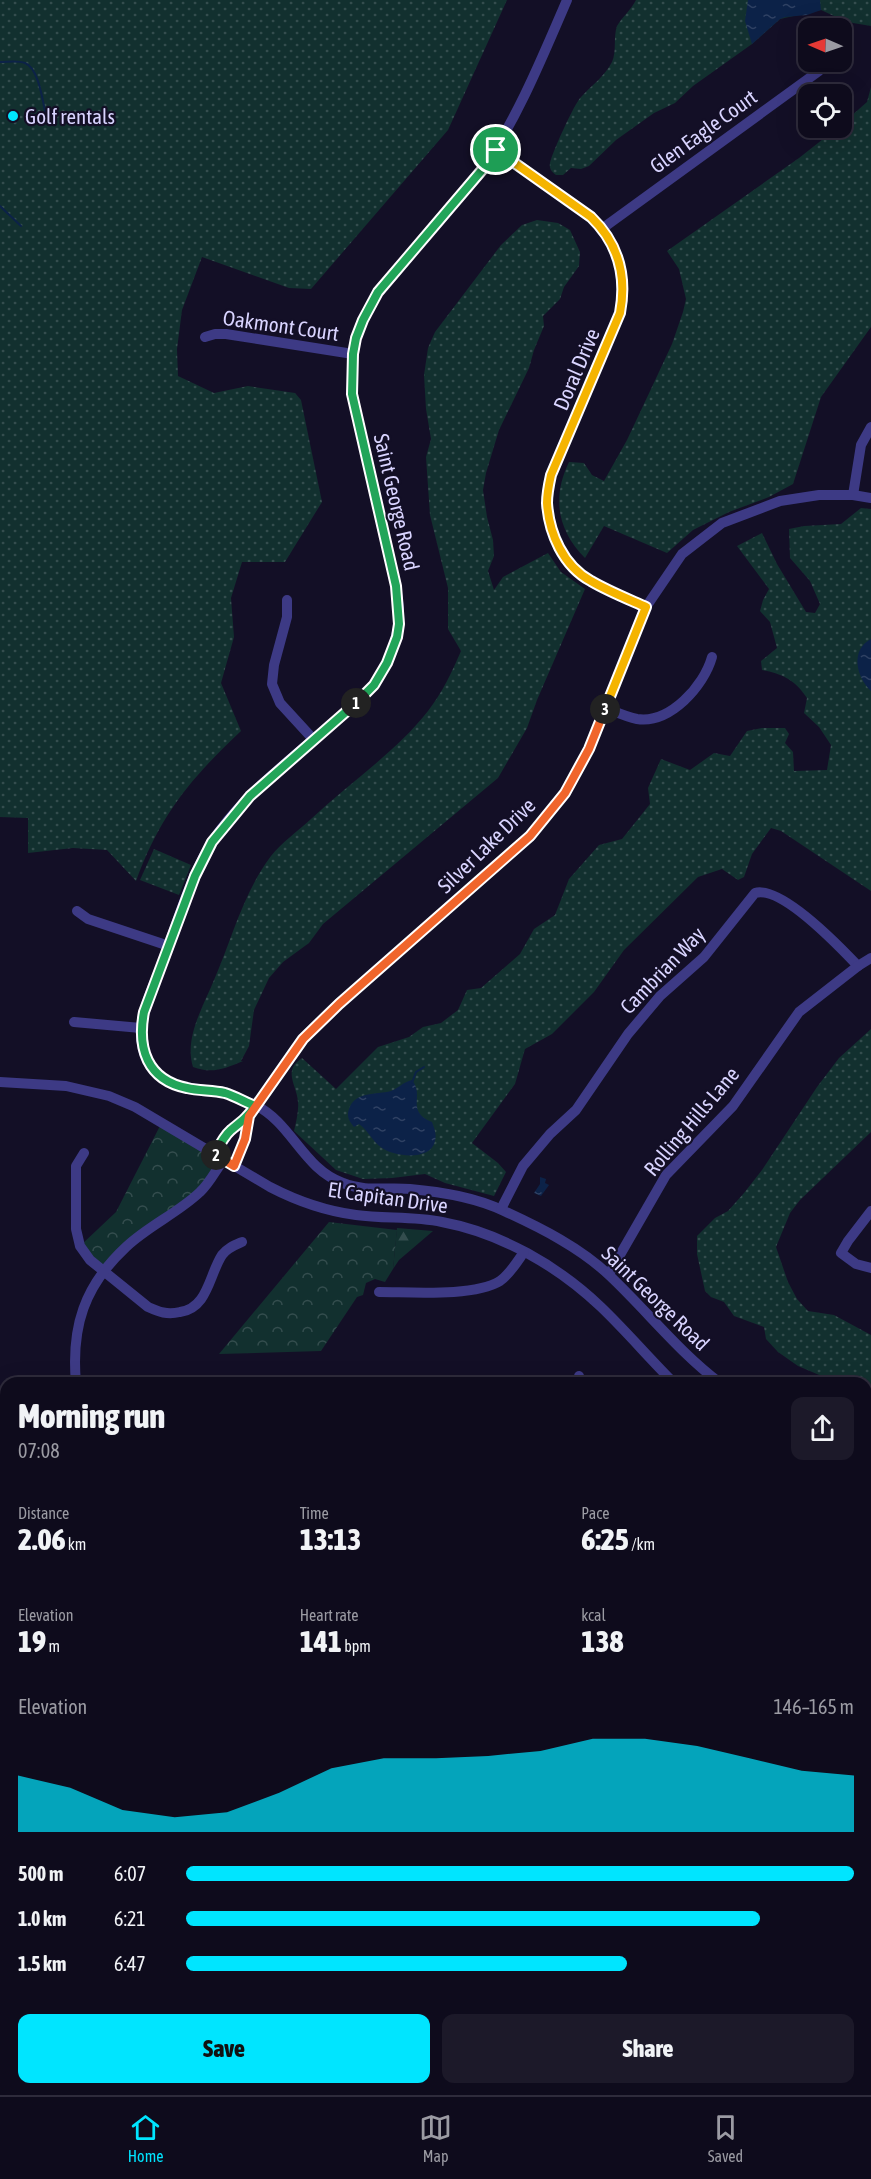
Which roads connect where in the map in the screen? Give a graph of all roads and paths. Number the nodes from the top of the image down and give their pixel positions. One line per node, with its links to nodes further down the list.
1 (567, 0): 3 (street, Saint George Road)
2 (818, 72): 4 (street, Glen Eagle Court)
3 (496, 150): 4 (street, Doral Drive); 6 (street, Saint George Road)
4 (603, 228): 11 (street, Doral Drive)
5 (205, 337): 6 (street, Oakmont Court)
6 (353, 354): 14 (street, Saint George Road)
7 (871, 427): 8 (street)
8 (853, 495): 9 (street, Silver Lake Drive); 11 (street, Silver Lake Drive)
9 (871, 498)
10 (287, 600): 14 (street)
11 (646, 607): 13 (street, Silver Lake Drive)
12 (712, 657): 13 (street)
13 (606, 708): 22 (street, Silver Lake Drive)
14 (313, 740): 16 (street, Saint George Road)
15 (77, 911): 16 (street)
16 (169, 945): 20 (street, Saint George Road)
17 (871, 958): 18 (street, Rolling Hills Lane)
18 (858, 966): 27 (street, Cambrian Way); 33 (street, Rolling Hills Lane)
19 (74, 1022): 20 (street)
20 (141, 1028): 22 (street, Saint George Road)
21 (0, 1082): 25 (street, El Capitan Drive)
22 (255, 1106): 23 (street, Silver Lake Drive); 27 (street, Saint George Road)
23 (249, 1116): 25 (street); 26 (street)
24 (84, 1153): 32 (street)
25 (219, 1156): 26 (street, El Capitan Drive); 32 (street)
26 (234, 1166): 30 (street, El Capitan Drive)
27 (501, 1209): 33 (street, Saint George Road)
28 (871, 1211): 31 (street)
29 (242, 1242): 32 (street)
30 (524, 1252): 34 (street); 35 (street, El Capitan Drive)
31 (871, 1269)
32 (104, 1271): 36 (street)
33 (609, 1274): 39 (street, Saint George Road)
34 (379, 1292)
35 (664, 1373): 37 (street); 38 (street, El Capitan Drive)
36 (75, 1377)
37 (661, 1377)
38 (668, 1377)
39 (712, 1377)

